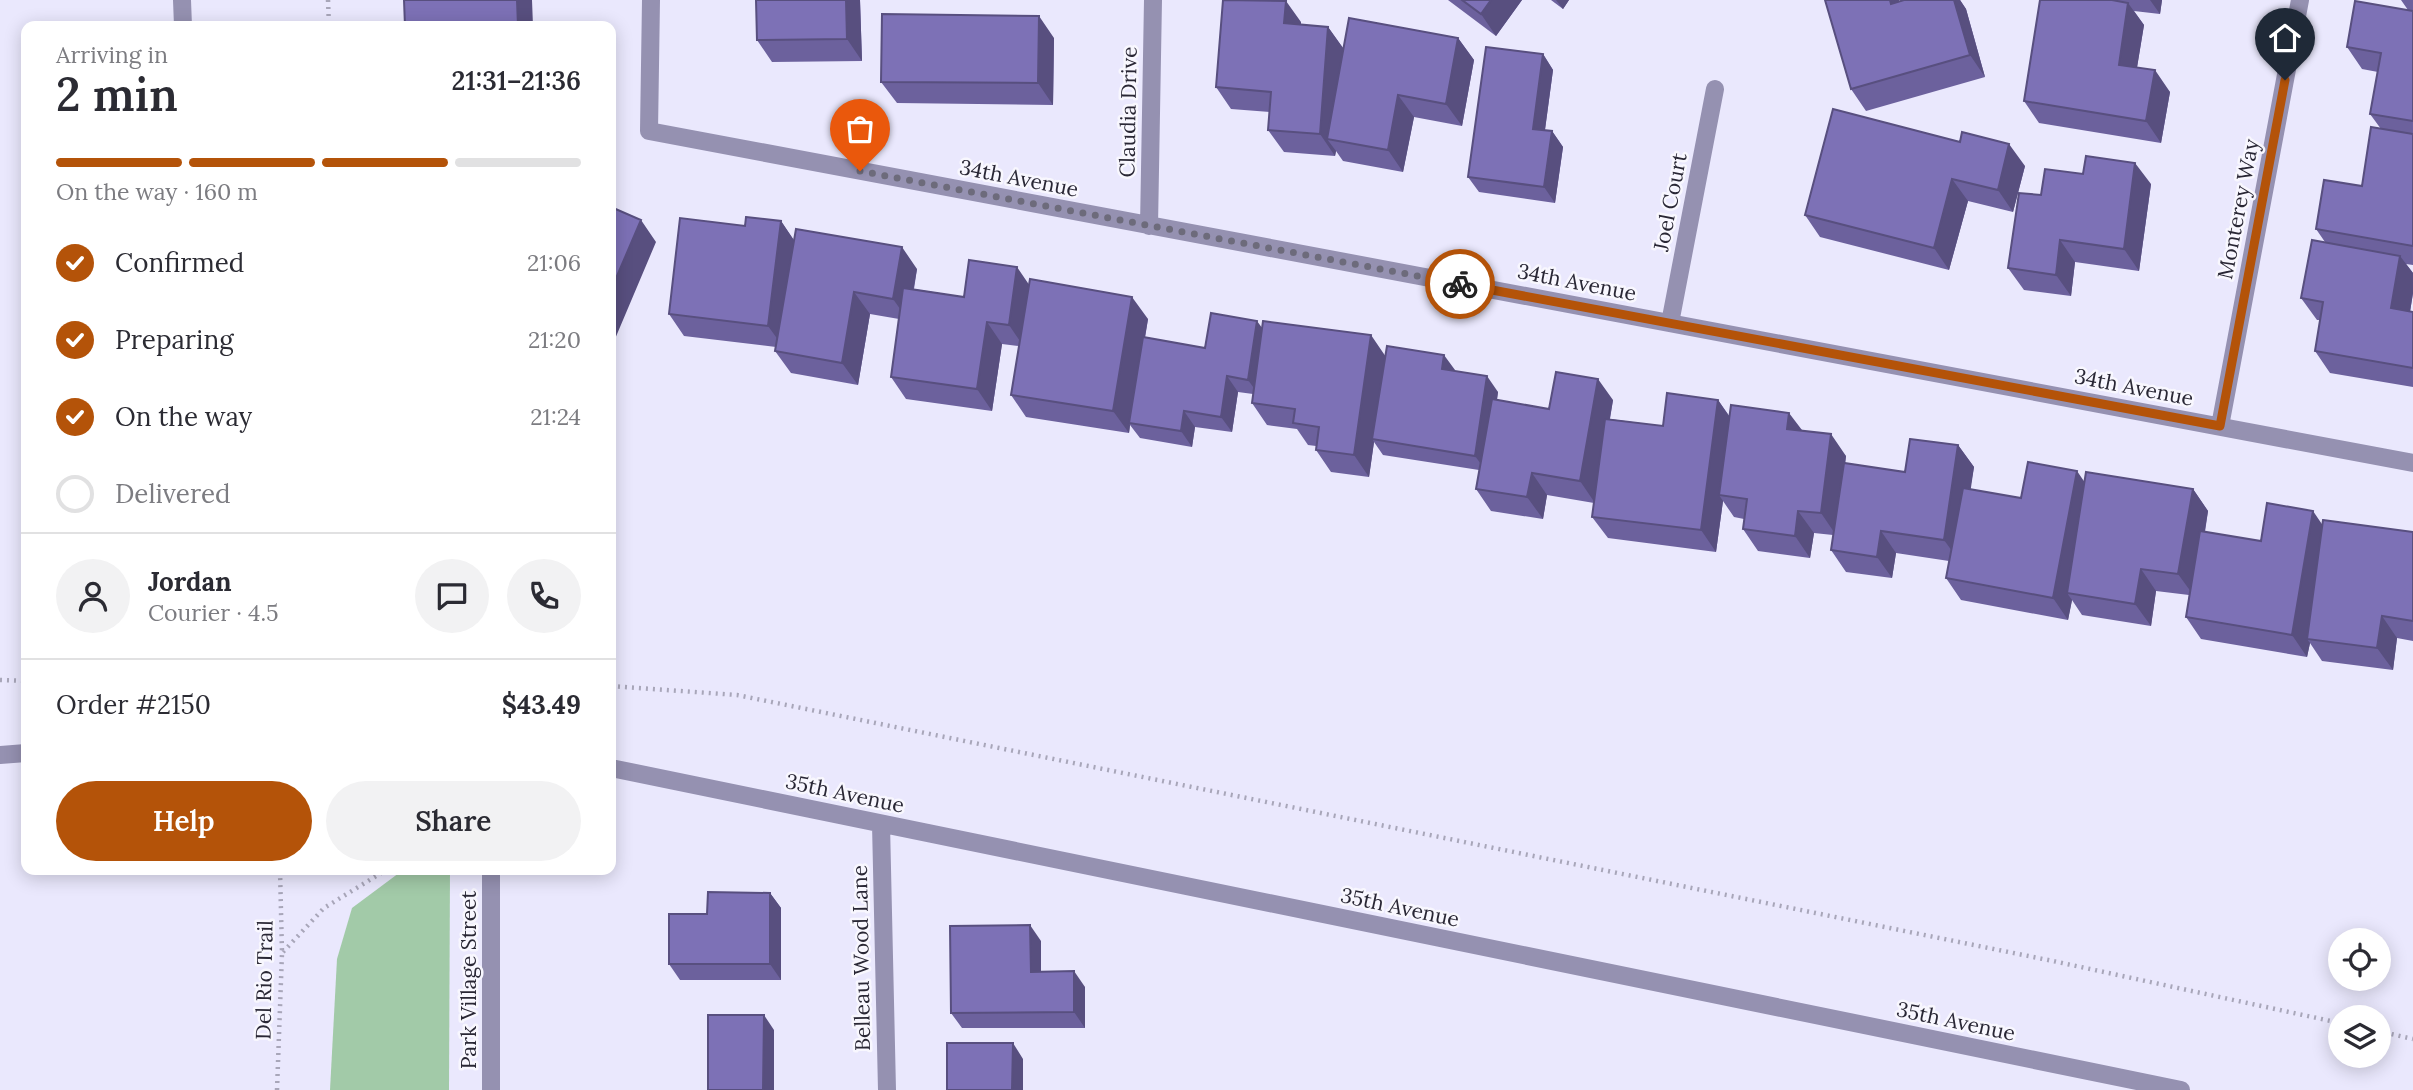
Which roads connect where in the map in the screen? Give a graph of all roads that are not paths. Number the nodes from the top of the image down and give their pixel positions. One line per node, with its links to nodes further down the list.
1 (182, 0): 5 (street)
2 (651, 0): 7 (street, 34th Avenue)
3 (1153, 0): 7 (street, Claudia Drive)
4 (2300, 0): 9 (street, Monterey Way)
5 (183, 21)
6 (1715, 89): 8 (street, Joel Court)
7 (1149, 226): 8 (street, 34th Avenue)
8 (1671, 323): 9 (street, 34th Avenue)
9 (2220, 426): 10 (street, 34th Avenue)
10 (2413, 463)
11 (21, 753): 12 (street)
12 (0, 755)
13 (616, 769): 14 (street, 35th Avenue)
14 (881, 824): 17 (street, Belleau Wood Lane); 18 (street, 35th Avenue)
15 (491, 875): 16 (street, Park Village Street)
16 (491, 1090)
17 (887, 1090)
18 (2181, 1090)

